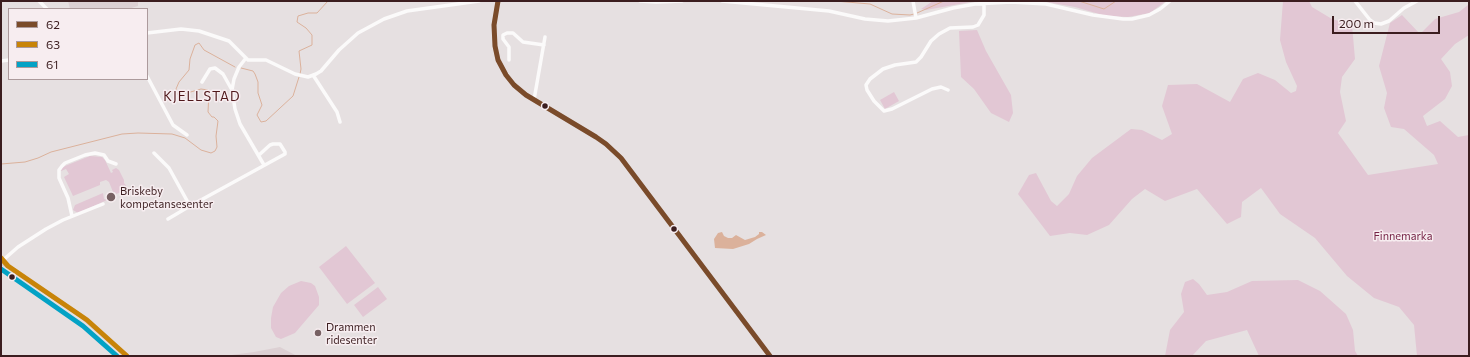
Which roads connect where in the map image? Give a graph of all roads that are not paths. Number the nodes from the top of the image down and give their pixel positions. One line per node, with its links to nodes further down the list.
1 (479, 1): 17 (street)
2 (498, 1): 22 (main road)
3 (640, 1): 4 (street)
4 (682, 1)
5 (722, 1): 11 (street)
6 (913, 1): 11 (street)
7 (1170, 1): 10 (street)
8 (1355, 1): 9 (street)
9 (1417, 1)
10 (984, 3): 11 (street); 21 (street)
11 (916, 15)
12 (148, 33): 15 (street)
13 (545, 38): 14 (street)
14 (544, 46): 16 (street); 22 (street)
15 (246, 58): 17 (street); 20 (street)
16 (509, 60)
17 (313, 75): 23 (street)
18 (148, 78): 24 (street)
19 (202, 82): 20 (street)
20 (232, 90): 26 (street)
21 (948, 90)
22 (534, 100): 35 (main road)
23 (340, 122)
24 (188, 134)
25 (154, 153): 30 (street)
26 (259, 154): 28 (street); 28 (street)
27 (116, 164): 31 (street)
28 (264, 165): 30 (street)
29 (103, 204): 31 (street)
30 (190, 206): 32 (street)
31 (72, 216): 33 (street)
32 (168, 219)
33 (2, 261): 34 (main road)
34 (127, 356)
35 (770, 356)

